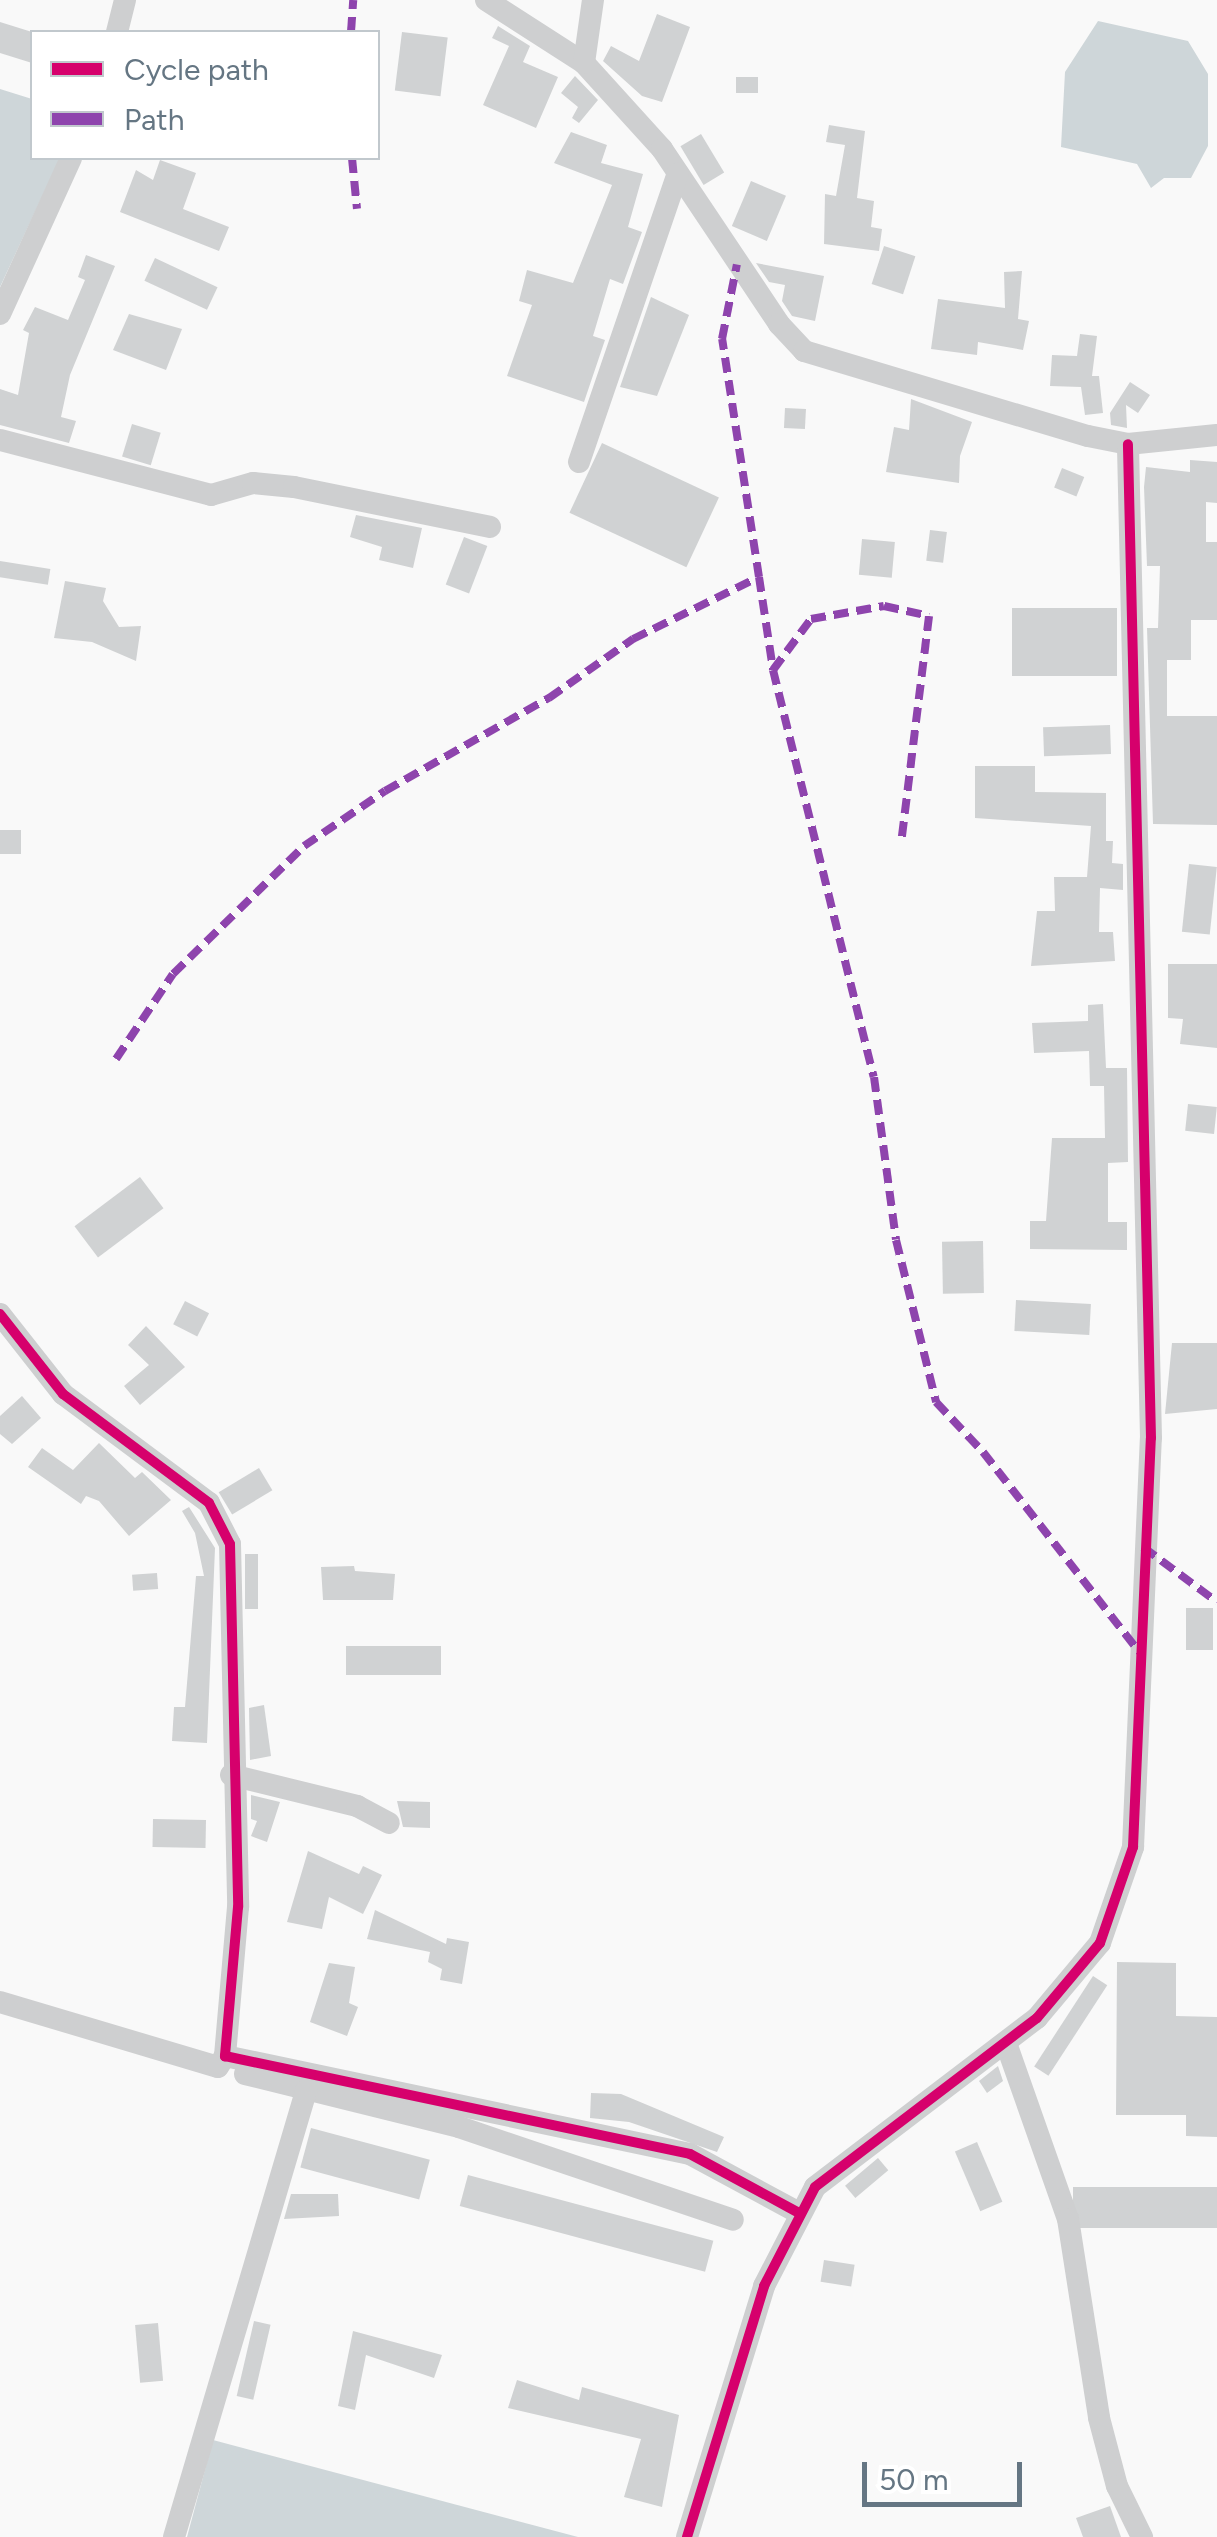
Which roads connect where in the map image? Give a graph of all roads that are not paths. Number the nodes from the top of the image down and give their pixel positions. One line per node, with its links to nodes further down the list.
1 (125, 0): 4 (street)
2 (486, 0): 5 (street)
3 (593, 0): 5 (street)
4 (118, 30)
5 (584, 63): 7 (street)
6 (70, 160): 8 (street)
7 (678, 173): 11 (street); 12 (street)
8 (0, 314)
9 (1217, 435): 11 (street)
10 (0, 440): 13 (street)
11 (1128, 444): 18 (street)
12 (578, 462)
13 (490, 526)
14 (0, 1314): 15 (street)
15 (232, 1775): 16 (street); 19 (street)
16 (390, 1823)
17 (0, 2002): 19 (street)
18 (1007, 2046): 21 (street); 25 (street)
19 (221, 2061): 20 (street); 21 (street)
20 (307, 2089): 22 (street); 23 (street)
21 (798, 2213): 24 (street)
22 (733, 2220)
23 (174, 2537)
24 (687, 2537)
25 (1142, 2537)

